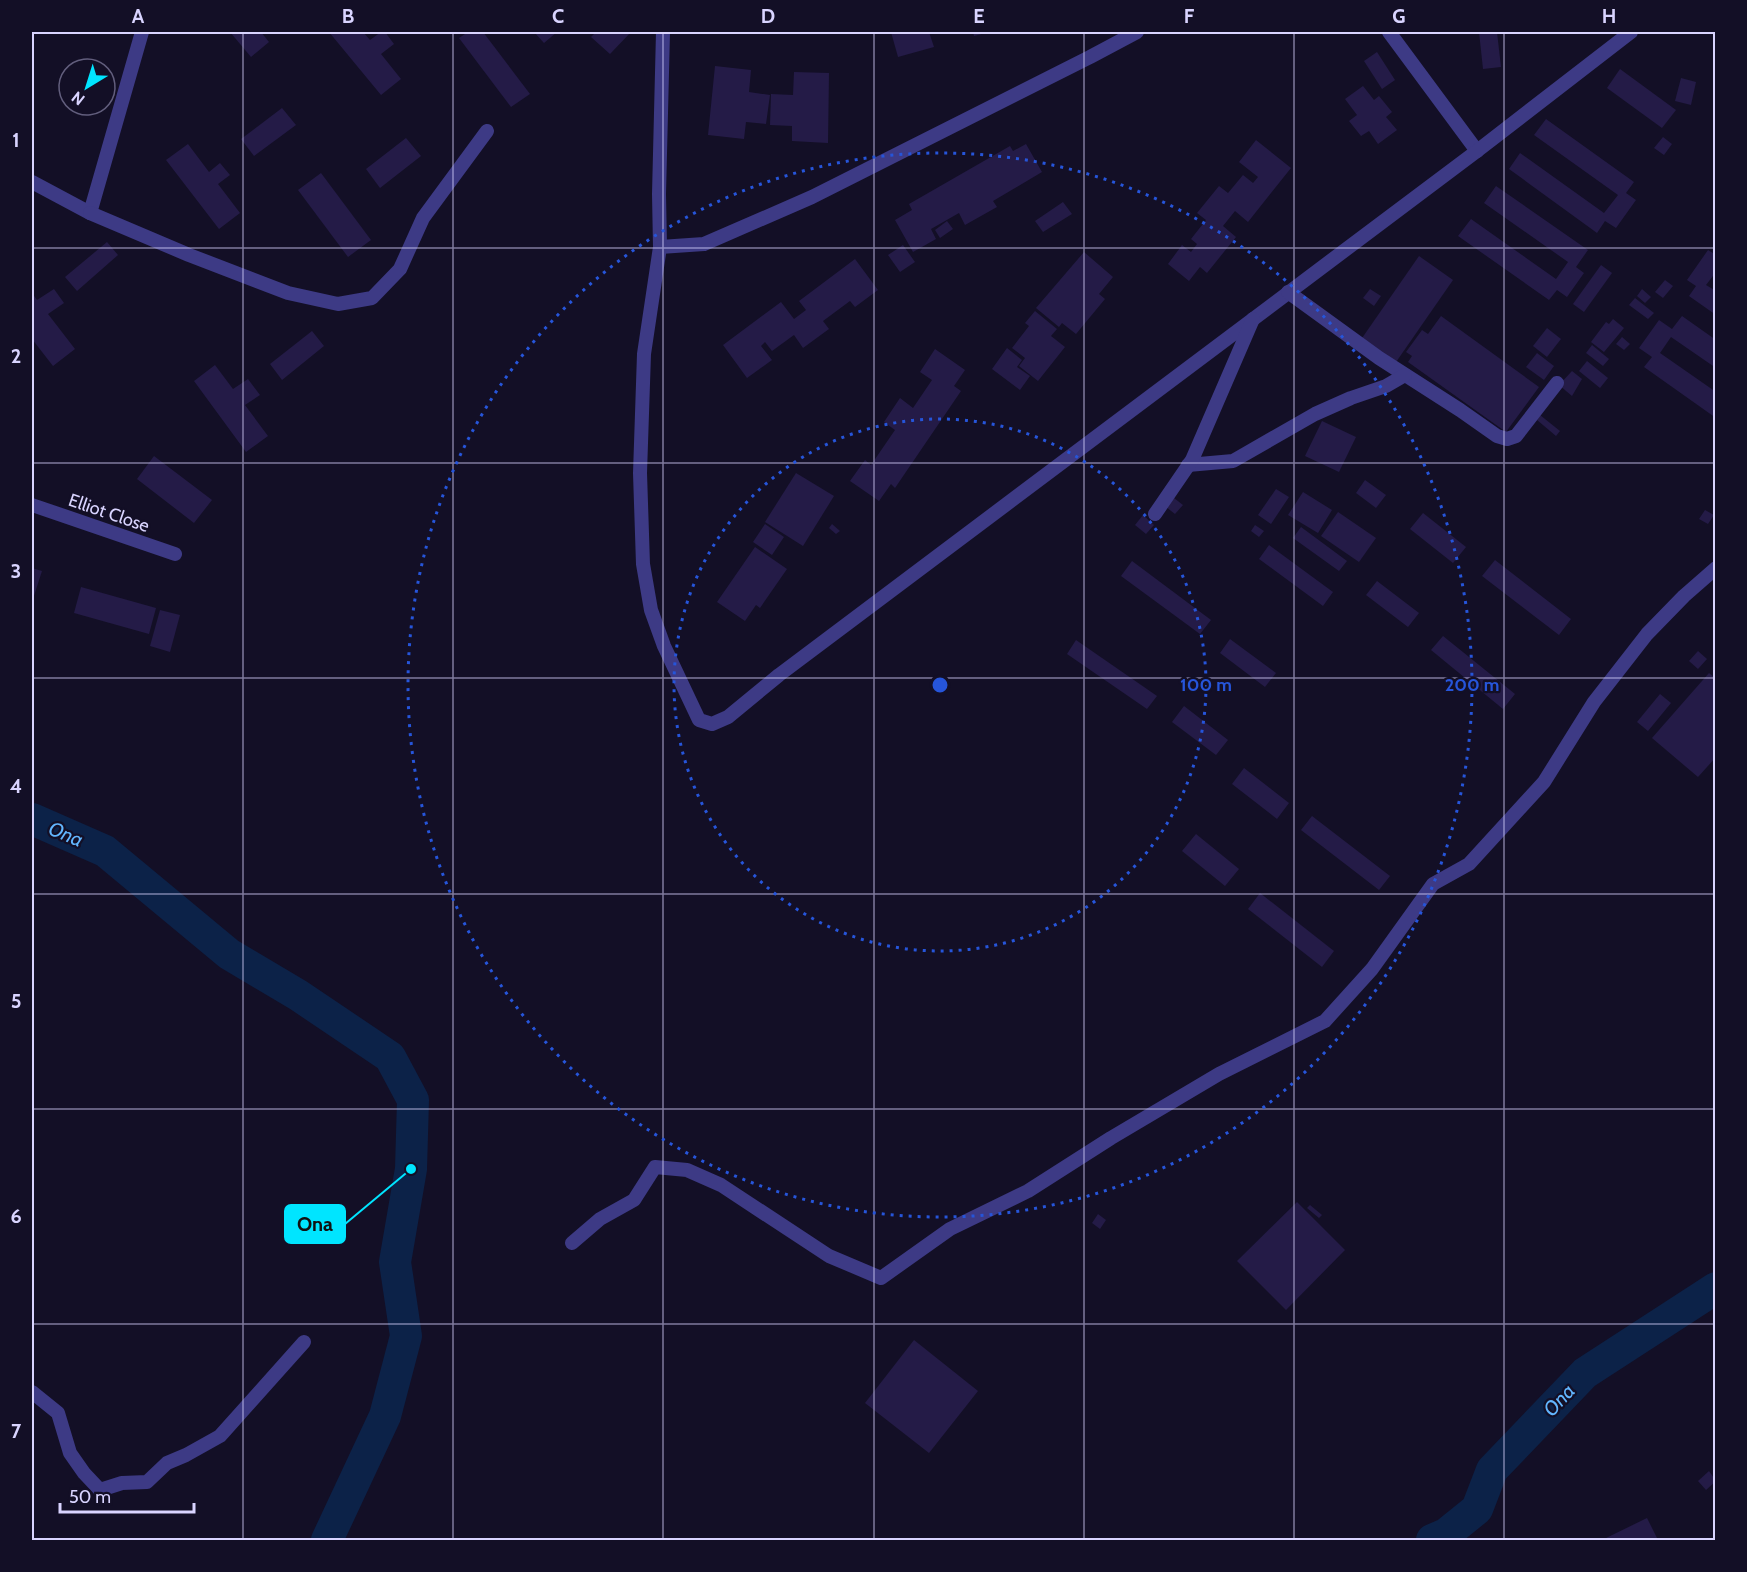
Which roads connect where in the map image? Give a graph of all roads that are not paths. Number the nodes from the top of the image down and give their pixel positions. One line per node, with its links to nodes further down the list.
1 (142, 32): 9 (street)
2 (663, 32): 10 (street)
3 (1137, 32): 10 (street)
4 (1389, 32): 7 (street)
5 (1630, 32): 7 (street)
6 (487, 132): 9 (street)
7 (1477, 150): 11 (street)
8 (32, 182): 9 (street)
9 (90, 213)
10 (660, 247): 12 (street)
11 (1288, 292): 12 (street); 13 (street)
12 (1254, 317): 15 (street)
13 (1406, 375): 14 (street); 15 (street)
14 (1557, 383)
15 (1188, 465): 17 (street)
16 (32, 505): 18 (street, Elliot Close)
17 (1155, 514)
18 (175, 554)
19 (1716, 568): 20 (street)
20 (572, 1243)
21 (304, 1342): 22 (street)
22 (32, 1392)

